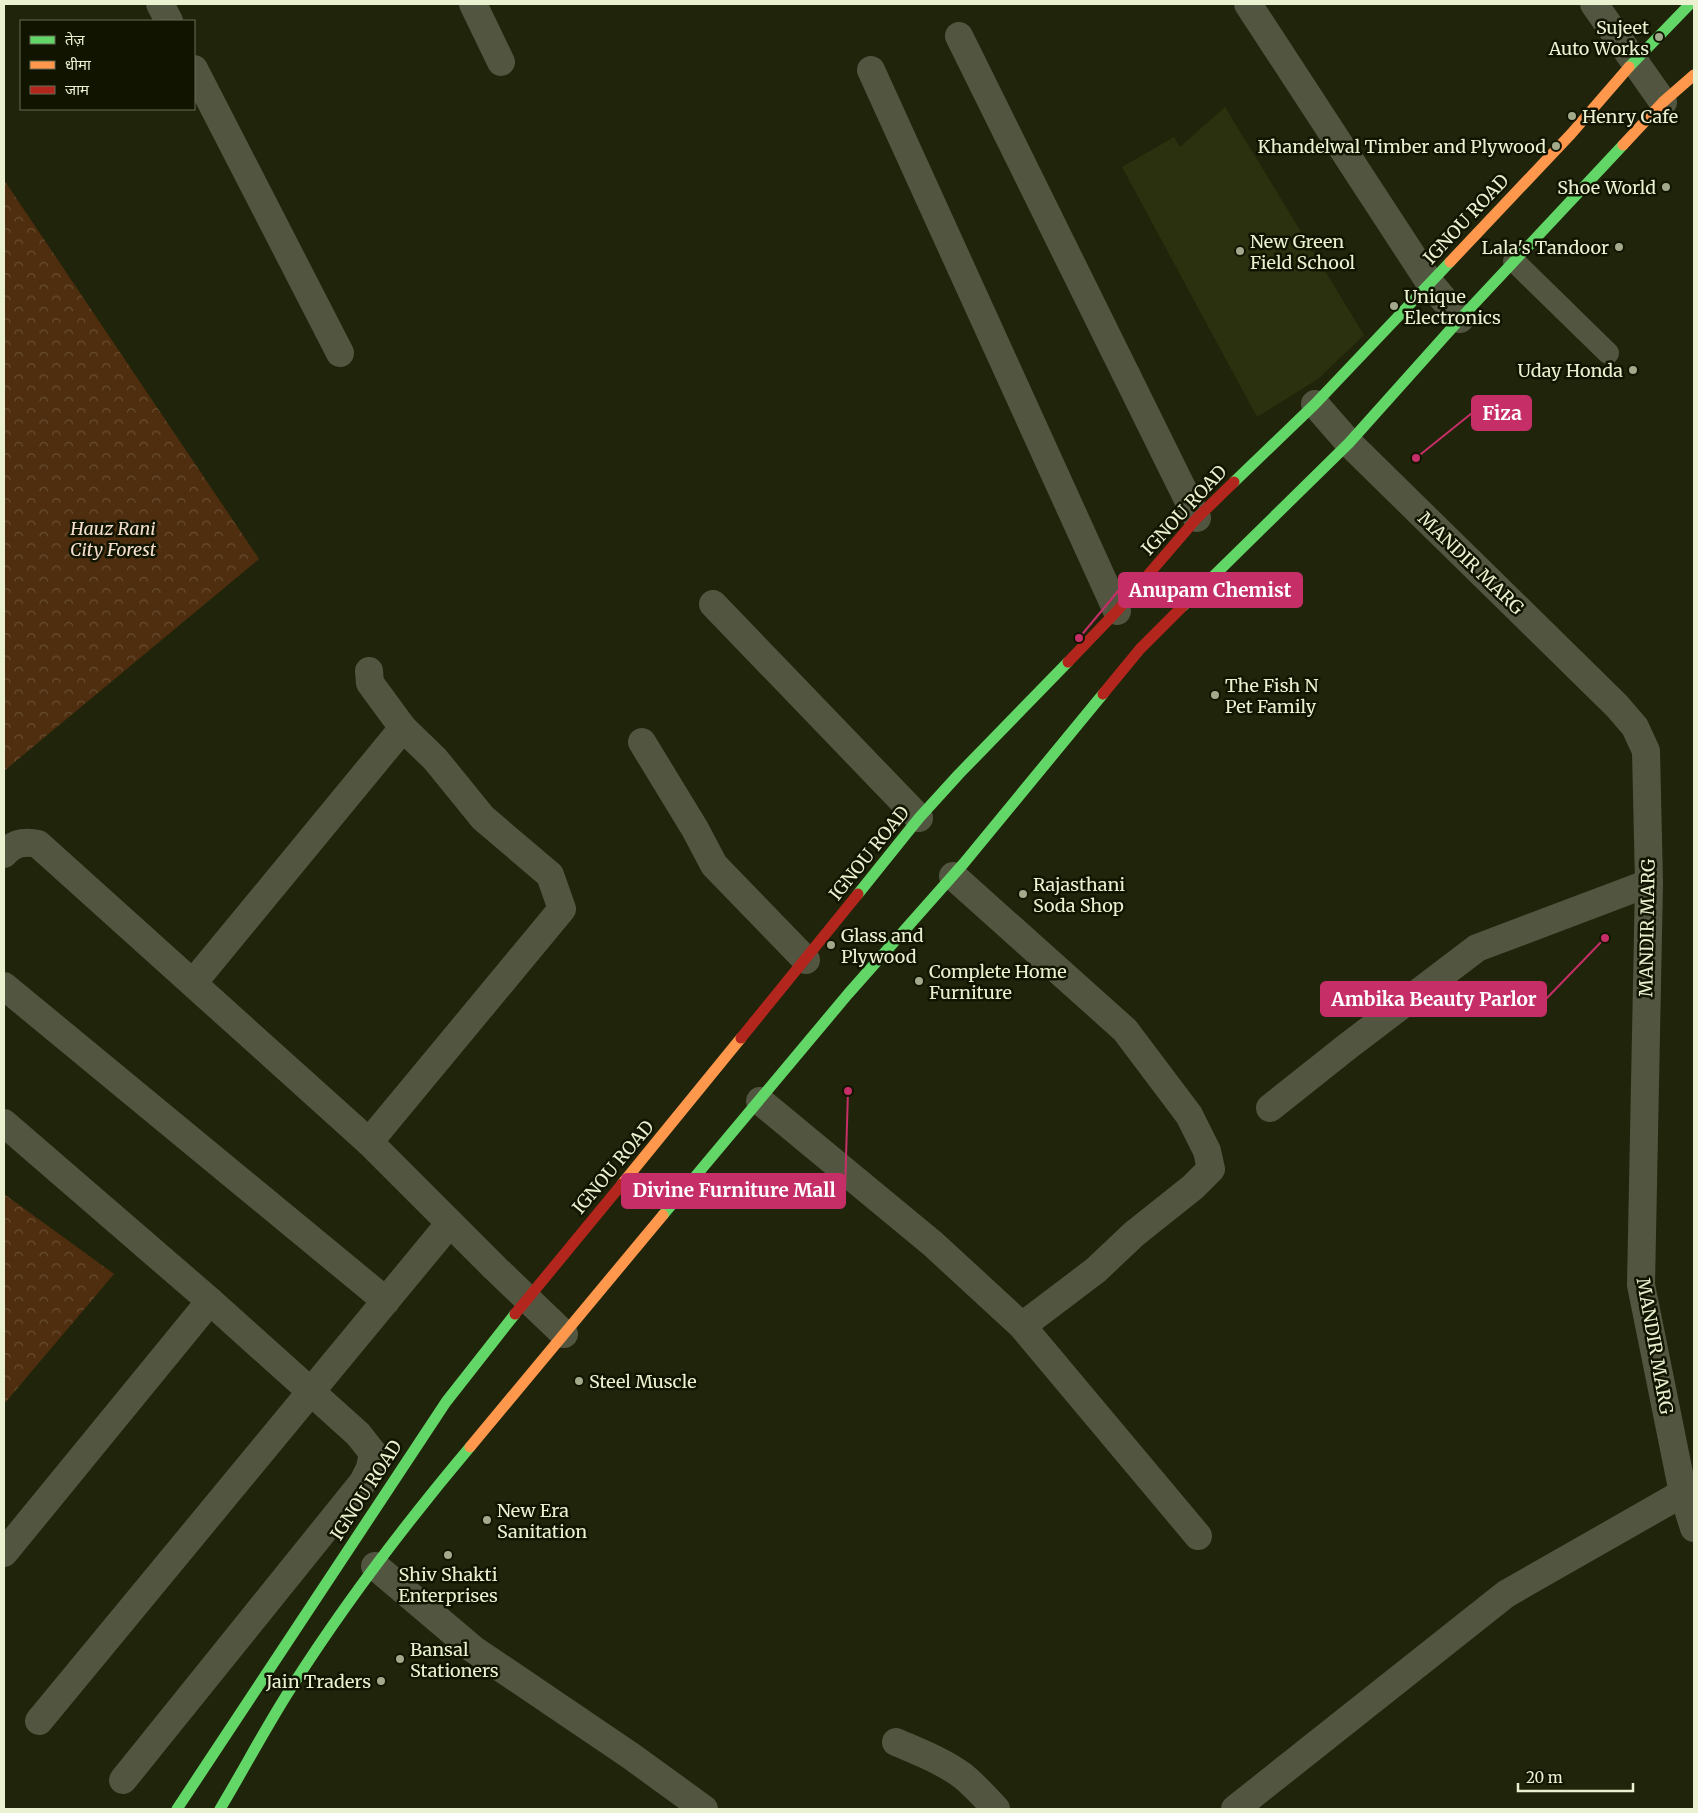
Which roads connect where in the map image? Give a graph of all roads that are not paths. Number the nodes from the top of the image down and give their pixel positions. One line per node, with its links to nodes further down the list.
1 (160, 4): 6 (street)
2 (473, 4): 9 (street)
3 (1248, 4): 15 (street)
4 (1594, 4): 8 (street)
5 (1690, 4): 8 (street, IGNOU ROAD)
6 (168, 20)
7 (959, 36): 21 (street)
8 (1634, 61): 13 (street); 15 (street, IGNOU ROAD)
9 (501, 62)
10 (871, 70): 23 (street)
11 (195, 71): 17 (street)
12 (1694, 75): 13 (street)
13 (1663, 102): 14 (street)
14 (1514, 261): 16 (street); 18 (lane)
15 (1430, 283): 16 (street); 19 (street, IGNOU ROAD)
16 (1460, 319): 20 (street)
17 (340, 353)
18 (1608, 354)
19 (1315, 404): 20 (street, MANDIR MARG); 21 (street, IGNOU ROAD)
20 (1349, 443): 29 (street); 30 (street, MANDIR MARG)
21 (1197, 518): 23 (street, IGNOU ROAD)
22 (712, 604): 27 (street)
23 (1117, 611): 27 (street, IGNOU ROAD)
24 (369, 671): 25 (street)
25 (403, 728): 32 (street); 37 (street)
26 (642, 742): 31 (street)
27 (919, 818): 31 (street, IGNOU ROAD)
28 (4, 854): 32 (street)
29 (953, 876): 34 (street); 42 (street)
30 (1649, 883): 35 (street); 45 (street, MANDIR MARG)
31 (806, 960): 39 (street, IGNOU ROAD)
32 (192, 983): 37 (street)
33 (4, 986): 41 (street)
34 (760, 1100): 42 (street); 43 (street)
35 (1270, 1108)
36 (4, 1123): 40 (street)
37 (369, 1142): 38 (street)
38 (450, 1223): 39 (street); 41 (street)
39 (526, 1299): 43 (street); 54 (street, IGNOU ROAD)
40 (210, 1301): 44 (street); 48 (street)
41 (386, 1301): 44 (street)
42 (1022, 1326): 47 (street)
43 (564, 1334): 49 (street)
44 (311, 1392): 50 (street); 52 (street)
45 (1683, 1493): 46 (street, MANDIR MARG); 57 (street)
46 (1694, 1528)
47 (1198, 1536)
48 (4, 1553)
49 (375, 1566): 53 (street); 55 (street)
50 (39, 1721)
51 (896, 1742): 56 (street)
52 (122, 1780)
53 (227, 1805)
54 (177, 1809)
55 (704, 1809)
56 (996, 1809)
57 (1235, 1809)

